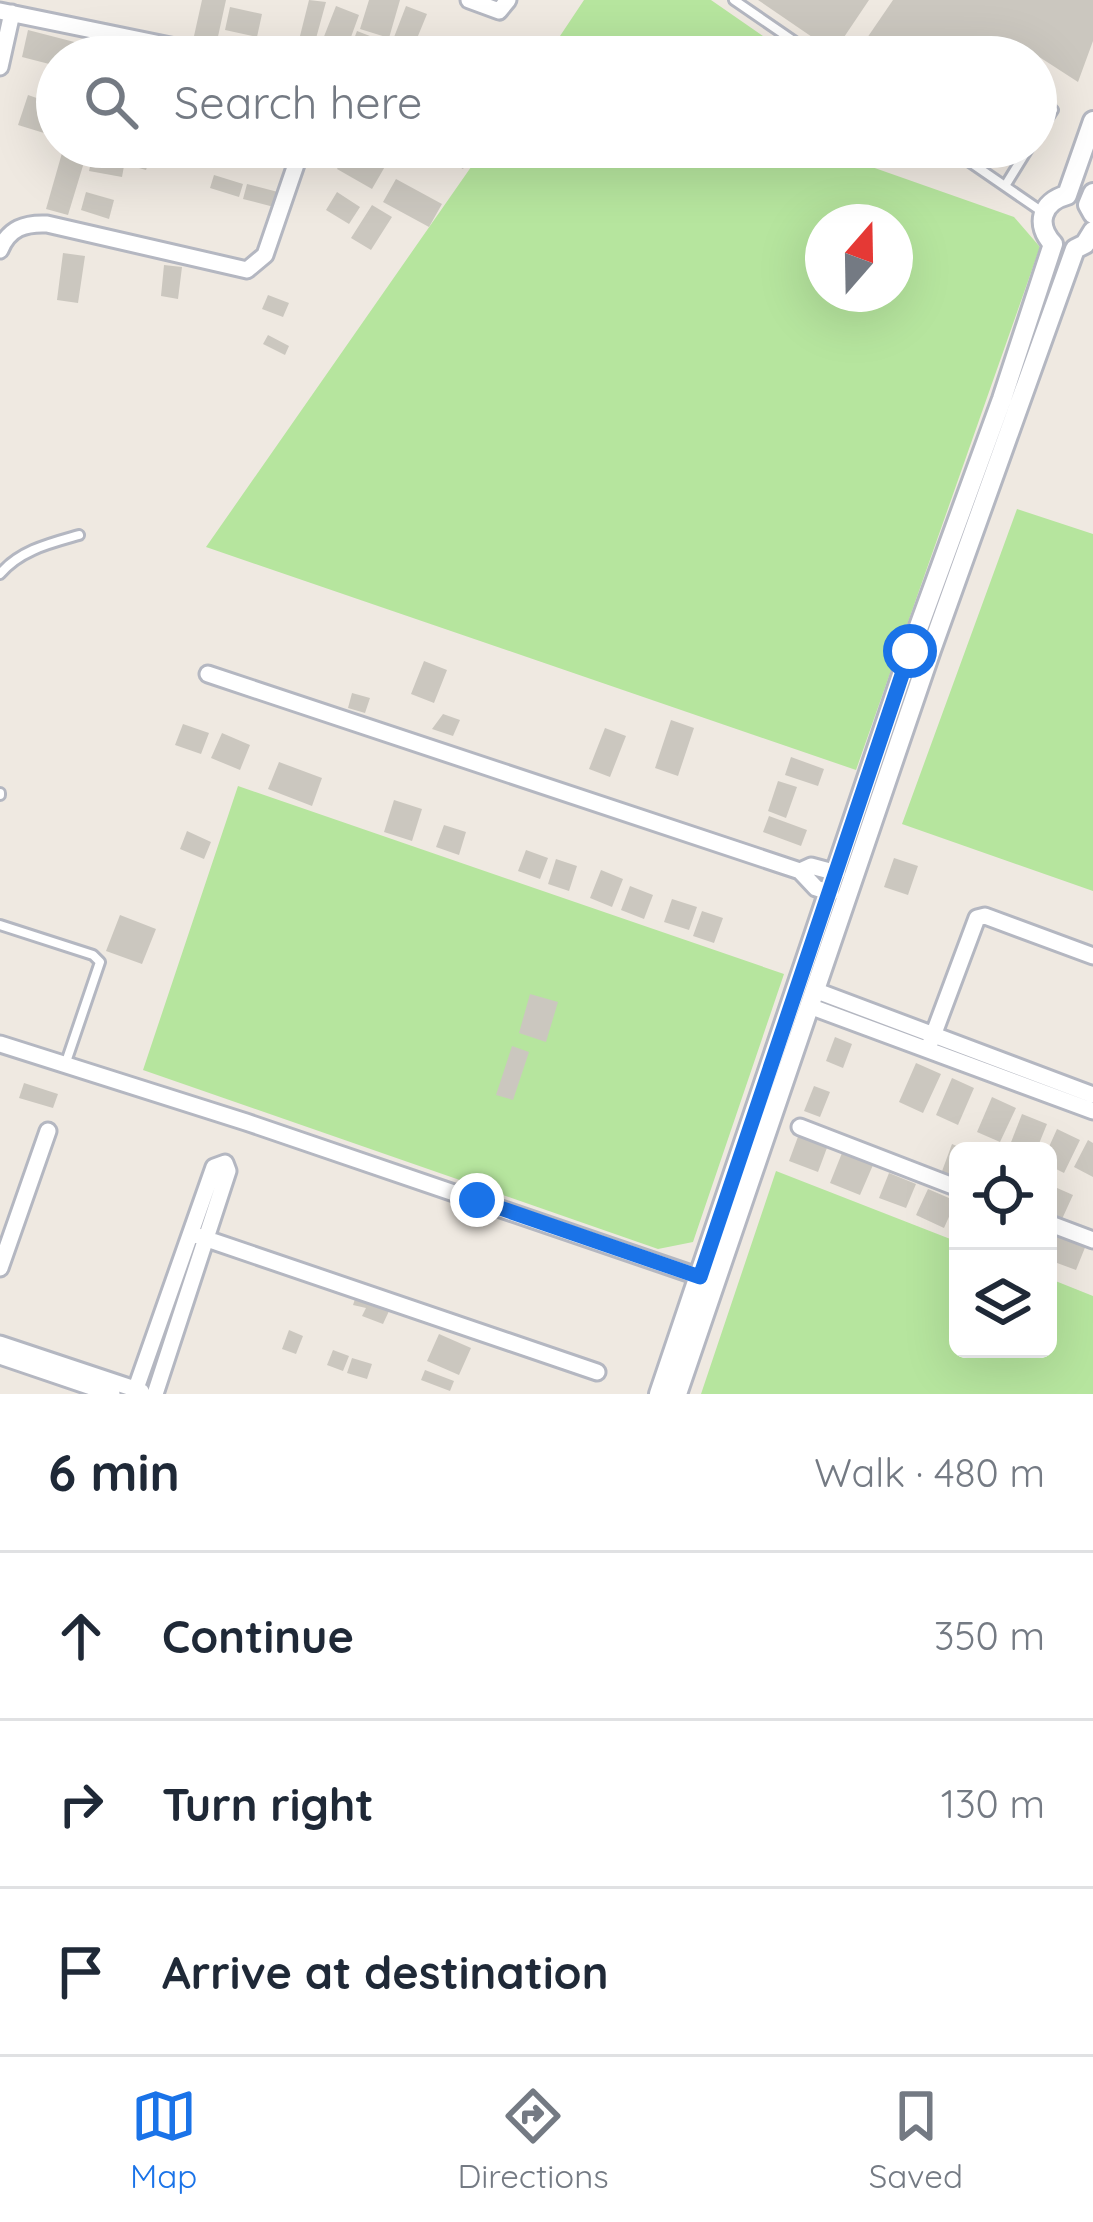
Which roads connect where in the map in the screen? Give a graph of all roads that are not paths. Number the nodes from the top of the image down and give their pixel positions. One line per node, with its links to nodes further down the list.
1 (508, 0): 3 (street)
2 (734, 0): 6 (lane)
3 (471, 1)
4 (6, 12): 5 (street); 7 (street)
5 (122, 36)
6 (786, 36)
7 (0, 67)
8 (1093, 121): 13 (street)
9 (295, 168): 17 (street)
10 (979, 168): 12 (lane)
11 (1016, 168): 12 (lane)
12 (1005, 186): 15 (lane)
13 (1066, 195): 14 (street); 15 (street)
14 (1091, 204)
15 (1043, 212): 18 (street)
16 (1093, 231): 19 (street)
17 (2, 233)
18 (1053, 244): 19 (street); 23 (street)
19 (1075, 249): 26 (street)
20 (79, 535): 21 (lane)
21 (0, 574)
22 (208, 674): 23 (street)
23 (834, 883): 38 (street)
24 (0, 925): 29 (lane)
25 (1093, 956): 27 (street)
26 (814, 999): 27 (street); 45 (street)
27 (930, 1042): 30 (street); 31 (street)
28 (0, 1044): 29 (street)
29 (65, 1065): 38 (street)
30 (1093, 1095)
31 (1093, 1111)
32 (800, 1127): 34 (street)
33 (48, 1131): 37 (street)
34 (949, 1185)
35 (1057, 1226): 36 (street)
36 (1093, 1240)
37 (0, 1268)
38 (700, 1277): 44 (street)
39 (0, 1344): 42 (street)
40 (0, 1356): 43 (street)
41 (597, 1372): 42 (street)
42 (144, 1393)
43 (112, 1394)
44 (659, 1394)
45 (677, 1394)

